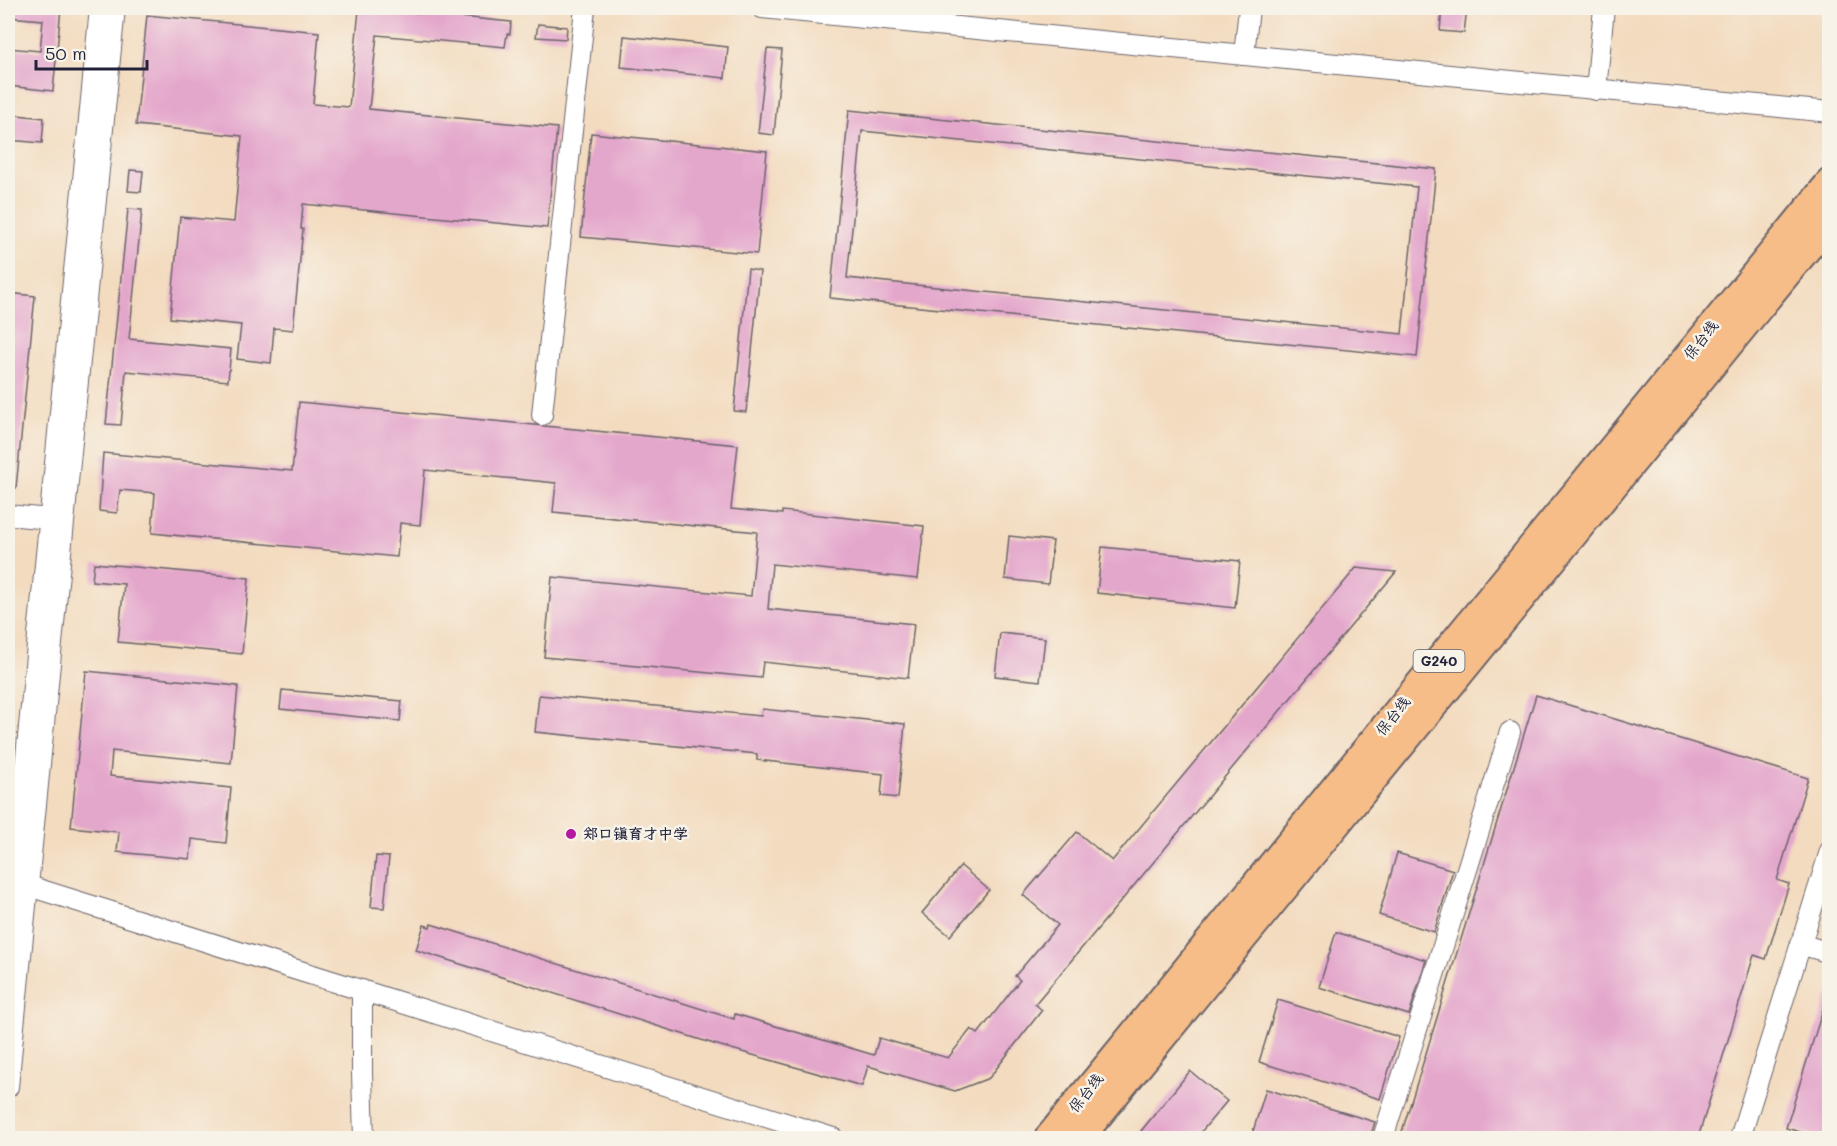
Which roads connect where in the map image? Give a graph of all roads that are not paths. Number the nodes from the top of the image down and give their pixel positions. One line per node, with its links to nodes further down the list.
1 (100, 8): 15 (street)
2 (115, 8): 18 (street)
3 (585, 8): 13 (street)
4 (762, 8): 7 (street)
5 (1249, 8): 8 (street)
6 (1604, 8): 9 (street)
7 (891, 14): 8 (street)
8 (1244, 55): 9 (street)
9 (1596, 90): 10 (street)
10 (1830, 112)
11 (1830, 183): 26 (highway, 保台线 / G240)
12 (1830, 220): 27 (highway, 保台线 / G240)
13 (542, 415)
14 (8, 515): 15 (street)
15 (49, 519): 18 (street)
16 (1510, 732): 28 (street)
17 (1830, 851): 20 (street)
18 (16, 882): 19 (street); 22 (street); 23 (street)
19 (8, 939)
20 (1800, 944): 21 (street); 29 (street)
21 (1830, 953)
22 (362, 990): 24 (street); 25 (street)
23 (8, 1087)
24 (364, 1138)
25 (833, 1138)
26 (1049, 1138)
27 (1079, 1138)
28 (1383, 1138)
29 (1740, 1138)

